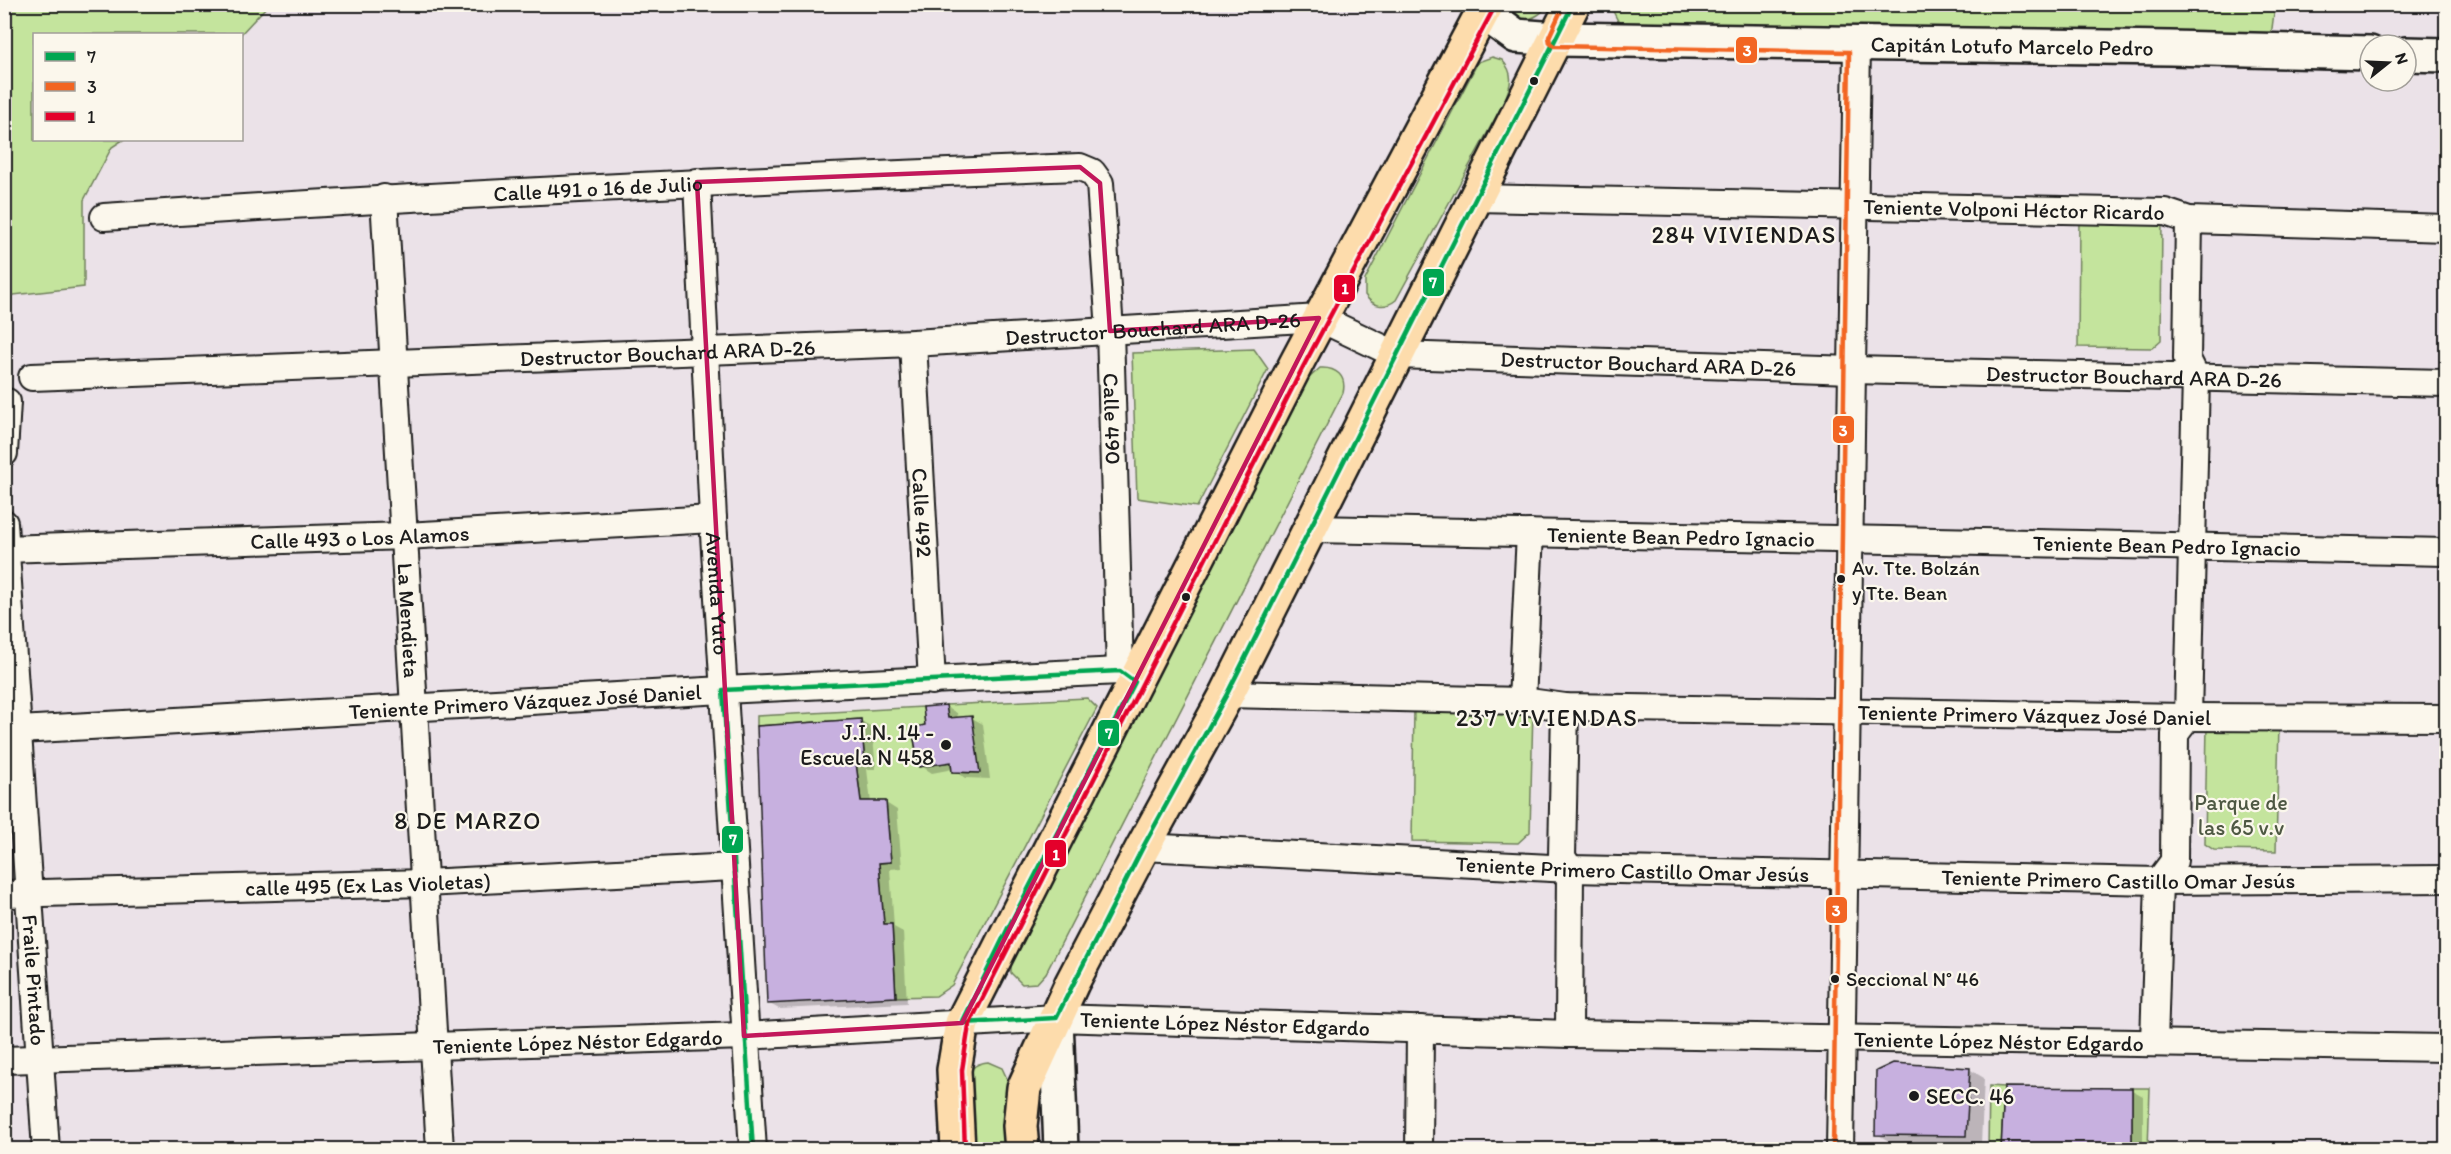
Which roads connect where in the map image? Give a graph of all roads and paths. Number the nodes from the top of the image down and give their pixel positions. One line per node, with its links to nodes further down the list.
1 (1573, 4): 3 (main road)
2 (1485, 8): 3 (street, Capitán Lotufo Marcelo Pedro); 16 (main road)
3 (1556, 39): 4 (street, Capitán Lotufo Marcelo Pedro); 11 (main road)
4 (1857, 45): 5 (street, Capitán Lotufo Marcelo Pedro); 12 (street)
5 (2358, 53)
6 (2418, 54): 7 (street)
7 (2446, 55)
8 (1092, 172): 9 (street, Calle 491 o 16 de Julio); 17 (street, Calle 490)
9 (697, 182): 10 (street, Calle 491 o 16 de Julio); 19 (street, Avenida Yuto)
10 (384, 198): 13 (street, Calle 491 o 16 de Julio); 21 (street, La Mendieta)
11 (1477, 198): 12 (street, Teniente Volponi Héctor Ricardo); 20 (main road)
12 (1854, 206): 14 (street, Teniente Volponi Héctor Ricardo); 22 (street)
13 (104, 217)
14 (2189, 220): 15 (street, Teniente Volponi Héctor Ricardo); 24 (street)
15 (2446, 228)
16 (1319, 318): 17 (street, Destructor Bouchard ARA D-26); 20 (street, Destructor Bouchard ARA D-26); 37 (main road)
17 (1110, 332): 18 (street, Destructor Bouchard ARA D-26); 37 (street, Calle 490)
18 (913, 343): 19 (street, Destructor Bouchard ARA D-26); 38 (street, Calle 492)
19 (705, 351): 21 (street, Destructor Bouchard ARA D-26); 28 (street, Avenida Yuto)
20 (1396, 355): 22 (street, Destructor Bouchard ARA D-26); 30 (main road)
21 (393, 362): 23 (street, Destructor Bouchard ARA D-26); 32 (street, La Mendieta)
22 (1852, 370): 24 (street, Destructor Bouchard ARA D-26); 33 (street)
23 (32, 377)
24 (2196, 377): 25 (street, Destructor Bouchard ARA D-26); 34 (street)
25 (2446, 383)
26 (7, 402): 27 (street)
27 (4, 453)
28 (713, 519): 32 (street, Calle 493 o Los Alamos); 39 (street, Avenida Yuto)
29 (4, 524): 35 (street, Fraile Pintado)
30 (1311, 529): 31 (street, Teniente Bean Pedro Ignacio); 40 (main road)
31 (1530, 533): 33 (street, Teniente Bean Pedro Ignacio); 41 (street)
32 (405, 536): 35 (street, Calle 493 o Los Alamos); 42 (street, La Mendieta)
33 (1850, 540): 34 (street, Teniente Bean Pedro Ignacio); 44 (street)
34 (2193, 545): 36 (street, Teniente Bean Pedro Ignacio); 45 (street)
35 (5, 549): 47 (street, Fraile Pintado)
36 (2446, 552)
37 (1127, 677): 38 (street, Teniente Primero Vázquez José Daniel); 58 (main road)
38 (932, 681): 39 (street, Teniente Primero Vázquez José Daniel)
39 (723, 690): 42 (street, Teniente Primero Vázquez José Daniel); 49 (street, Avenida Yuto)
40 (1227, 694): 41 (street, Teniente Primero Vázquez José Daniel); 48 (main road)
41 (1522, 701): 43 (street, Teniente Primero Vázquez José Daniel)
42 (414, 707): 47 (street, Teniente Primero Vázquez José Daniel); 54 (street, La Mendieta)
43 (1565, 707): 44 (street, Teniente Primero Vázquez José Daniel); 50 (street)
44 (1847, 712): 45 (street, Teniente Primero Vázquez José Daniel); 51 (street)
45 (2188, 717): 46 (street, Teniente Primero Vázquez José Daniel); 53 (street)
46 (2446, 718)
47 (19, 730): 55 (street, Fraile Pintado)
48 (1143, 848): 50 (street, Teniente Primero Castillo Omar Jesús); 57 (main road)
49 (733, 867): 54 (street, calle 495 (Ex Las Violetas)); 61 (street, Avenida Yuto)
50 (1570, 869): 51 (street, Teniente Primero Castillo Omar Jesús); 60 (street)
51 (1845, 874): 53 (street, Teniente Primero Castillo Omar Jesús); 62 (street)
52 (2446, 879): 53 (street, Teniente Primero Castillo Omar Jesús)
53 (2158, 881): 63 (street)
54 (425, 883): 55 (street, calle 495 (Ex Las Violetas)); 64 (street, La Mendieta)
55 (30, 892): 56 (street, calle 495 (Ex Las Violetas)); 66 (street, Fraile Pintado)
56 (4, 894)
57 (1056, 1018): 58 (street, Teniente López Néstor Edgardo); 59 (street, Teniente López Néstor Edgardo); 72 (main road); 73 (street)
58 (962, 1023): 61 (street, Teniente López Néstor Edgardo); 71 (main road)
59 (1420, 1029): 60 (street, Teniente López Néstor Edgardo); 74 (street)
60 (1569, 1034): 62 (street, Teniente López Néstor Edgardo)
61 (744, 1036): 64 (street, Teniente López Néstor Edgardo); 70 (street, Avenida Yuto)
62 (1842, 1040): 63 (street, Teniente López Néstor Edgardo); 75 (street)
63 (2154, 1043): 65 (street, Teniente López Néstor Edgardo)
64 (434, 1046): 66 (street, Teniente López Néstor Edgardo); 69 (street, La Mendieta)
65 (2446, 1048)
66 (41, 1059): 67 (street, Teniente López Néstor Edgardo); 68 (street, Fraile Pintado)
67 (4, 1060)
68 (46, 1149)
69 (440, 1149)
70 (753, 1149)
71 (958, 1149)
72 (1022, 1149)
73 (1061, 1149)
74 (1419, 1149)
75 (1840, 1149)

